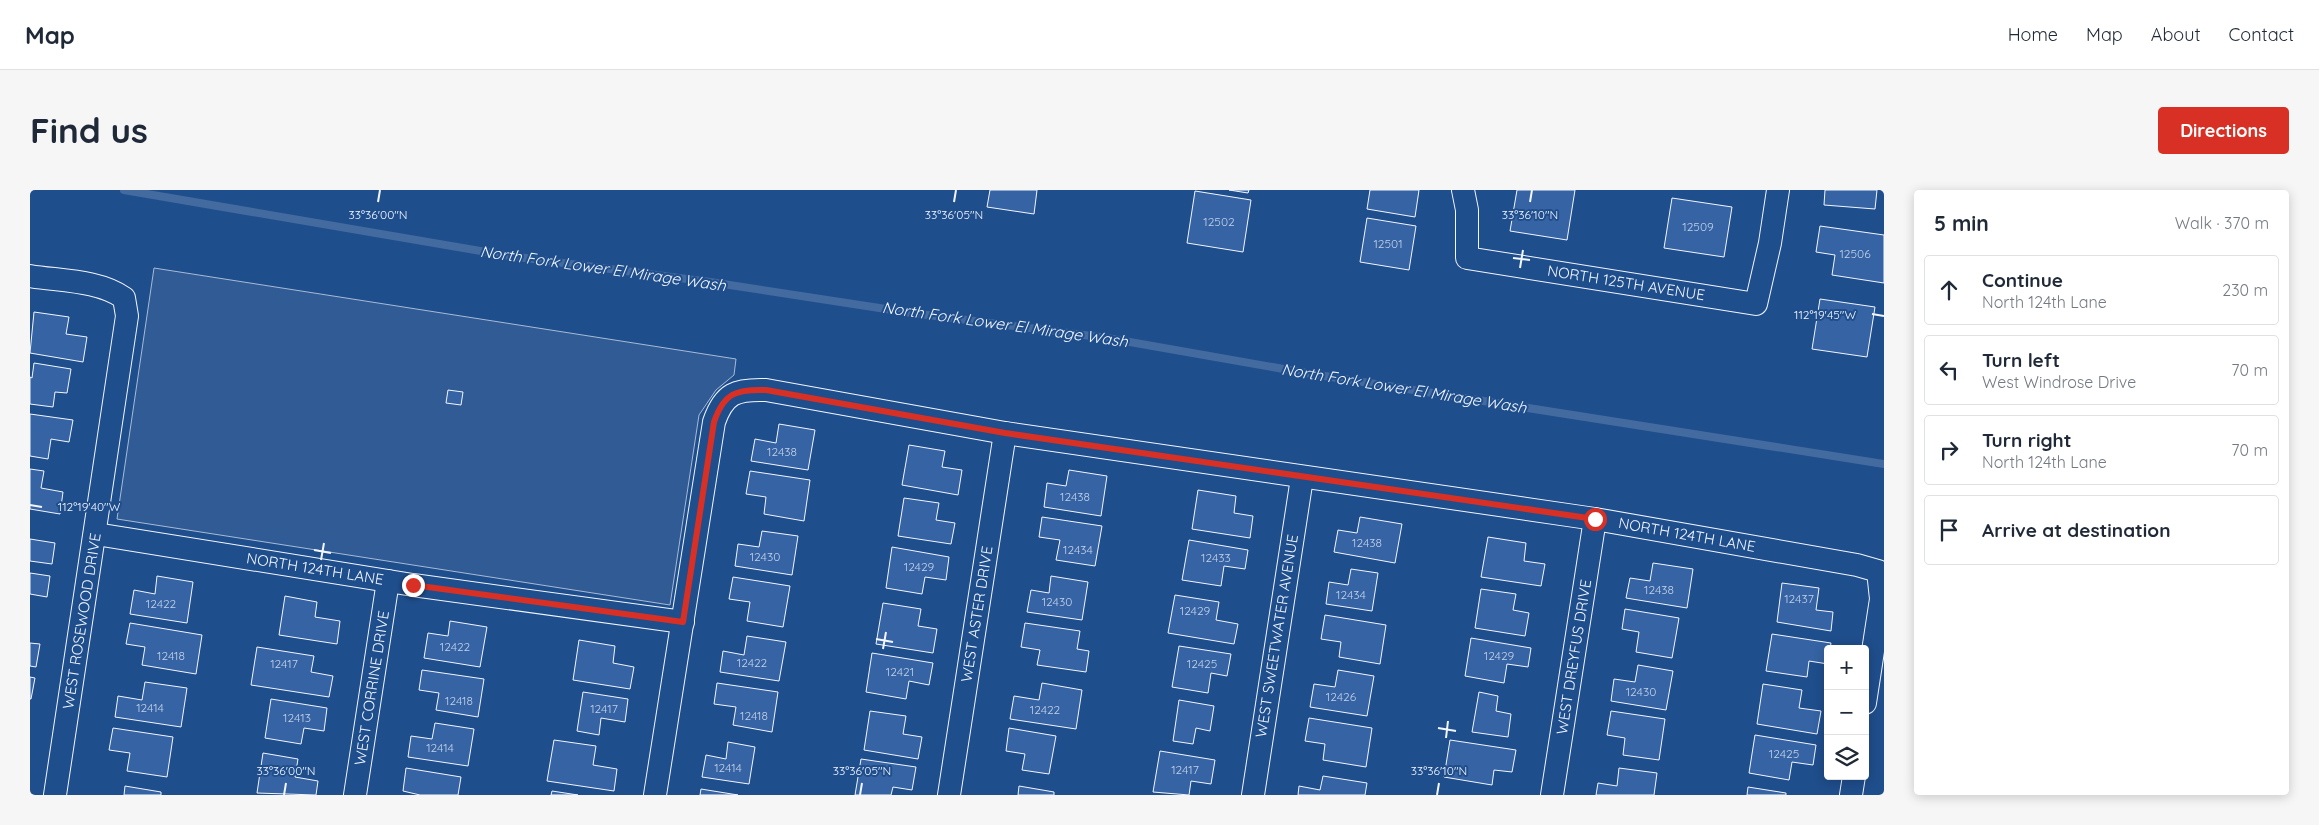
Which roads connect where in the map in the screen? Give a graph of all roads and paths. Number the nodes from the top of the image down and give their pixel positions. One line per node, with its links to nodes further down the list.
1 (1463, 190): 2 (street, NORTH 125TH AVENUE)
2 (1778, 190)
3 (30, 276): 7 (street, WEST ROSEWOOD DRIVE)
4 (1005, 433): 5 (street, NORTH 124TH LANE); 9 (street, NORTH 124TH LANE); 16 (street, WEST ASTER DRIVE)
5 (1302, 478): 6 (street, NORTH 124TH LANE); 17 (street, WEST SWEETWATER AVENUE)
6 (1595, 519): 10 (street, NORTH 124TH LANE); 18 (street, WEST DREYFUS DRIVE)
7 (96, 534): 8 (street, NORTH 124TH LANE); 13 (street, WEST ROSEWOOD DRIVE)
8 (388, 581): 9 (street, NORTH 124TH LANE); 14 (street, WEST CORRINE DRIVE)
9 (683, 622): 15 (street)
10 (1878, 660): 11 (street)
11 (1869, 690)
12 (1853, 780): 19 (street)
13 (55, 795)
14 (356, 795)
15 (655, 795)
16 (949, 795)
17 (1253, 795)
18 (1552, 795)
19 (1851, 795)

